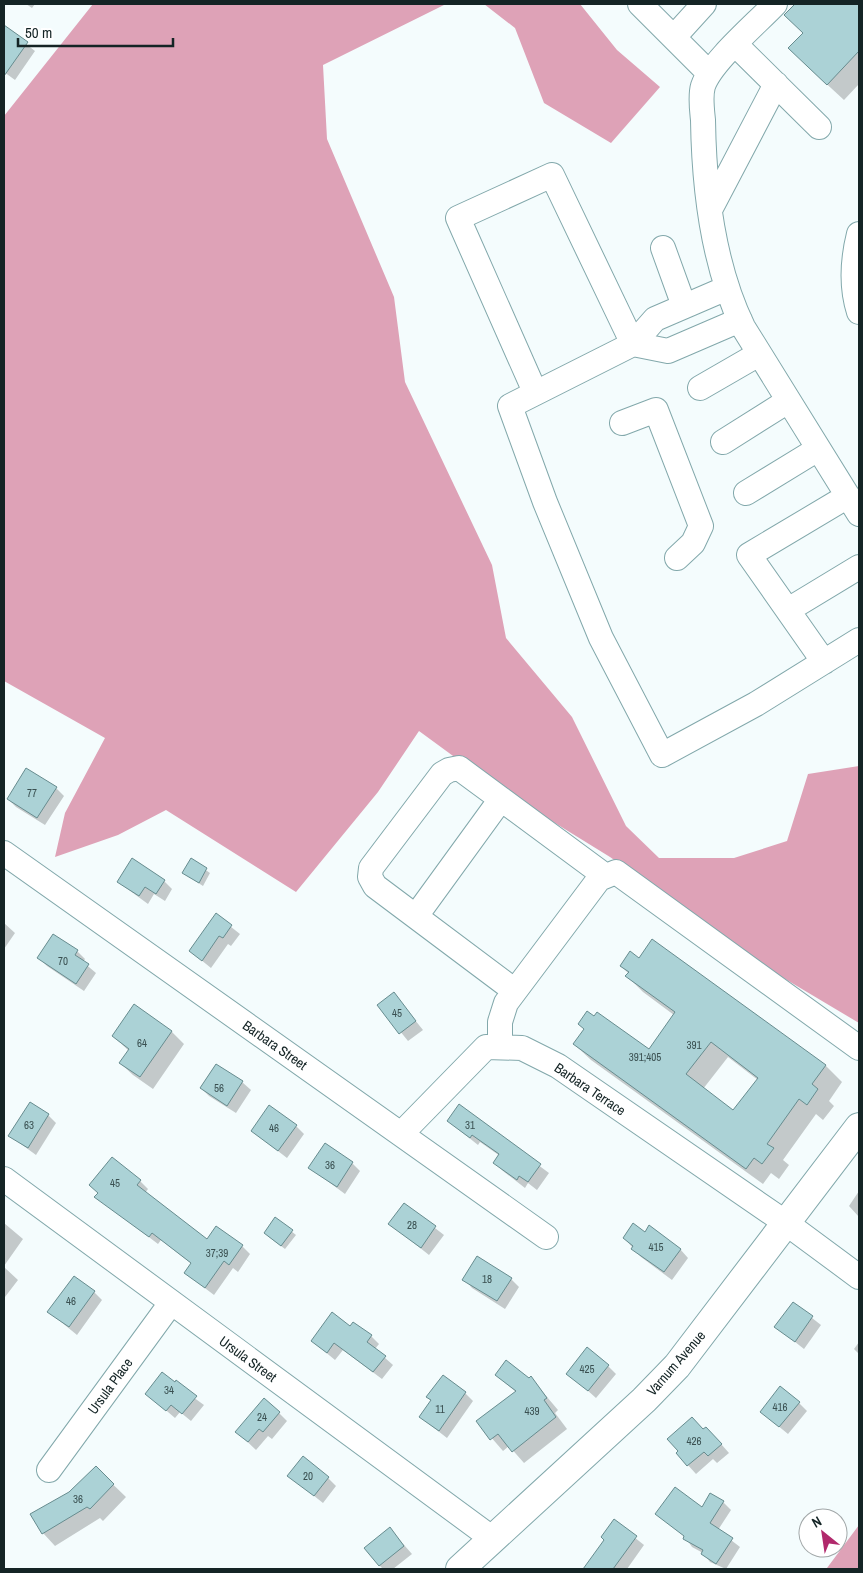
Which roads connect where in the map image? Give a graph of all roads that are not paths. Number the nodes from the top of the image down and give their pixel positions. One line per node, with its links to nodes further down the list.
1 (640, 4): 4 (street)
2 (704, 4): 4 (street)
3 (775, 4): 5 (street)
4 (674, 37): 6 (street)
5 (736, 45): 6 (street); 7 (street)
6 (709, 73): 9 (street)
7 (776, 84): 8 (street); 9 (street)
8 (820, 127)
9 (711, 208): 12 (street)
10 (859, 234): 14 (street)
11 (663, 248): 13 (street)
12 (727, 288): 13 (street); 15 (street)
13 (684, 306): 16 (street)
14 (859, 312)
15 (740, 320): 16 (street); 17 (street)
16 (633, 344): 19 (street); 19 (street)
17 (758, 354): 18 (street); 20 (street)
18 (700, 388)
19 (535, 392): 30 (street)
20 (788, 401): 22 (street); 23 (street)
21 (622, 423): 26 (street)
22 (723, 442)
23 (818, 449): 24 (street); 25 (street)
24 (746, 493)
25 (854, 505): 28 (street)
26 (677, 558)
27 (859, 567): 28 (street)
28 (788, 610): 30 (street)
29 (856, 648): 30 (street)
30 (824, 662)
31 (501, 799): 33 (street); 34 (street); 34 (street)
32 (4, 853): 39 (street, Barbara Street)
33 (604, 875): 35 (street); 37 (street)
34 (416, 916): 35 (street)
35 (516, 990): 36 (street)
36 (500, 1047): 39 (street, Barbara Terrace); 41 (street, Barbara Terrace)
37 (859, 1048)
38 (859, 1127): 41 (main road, Varnum Avenue)
39 (401, 1134): 42 (street, Barbara Street)
40 (4, 1180): 44 (street, Ursula Street)
41 (786, 1223): 43 (street, Barbara Terrace); 46 (main road, Varnum Avenue)
42 (546, 1237)
43 (859, 1278)
44 (171, 1303): 45 (street, Ursula Place); 46 (street, Ursula Street)
45 (48, 1470)
46 (492, 1540): 47 (main road, Varnum Avenue)
47 (460, 1569)

